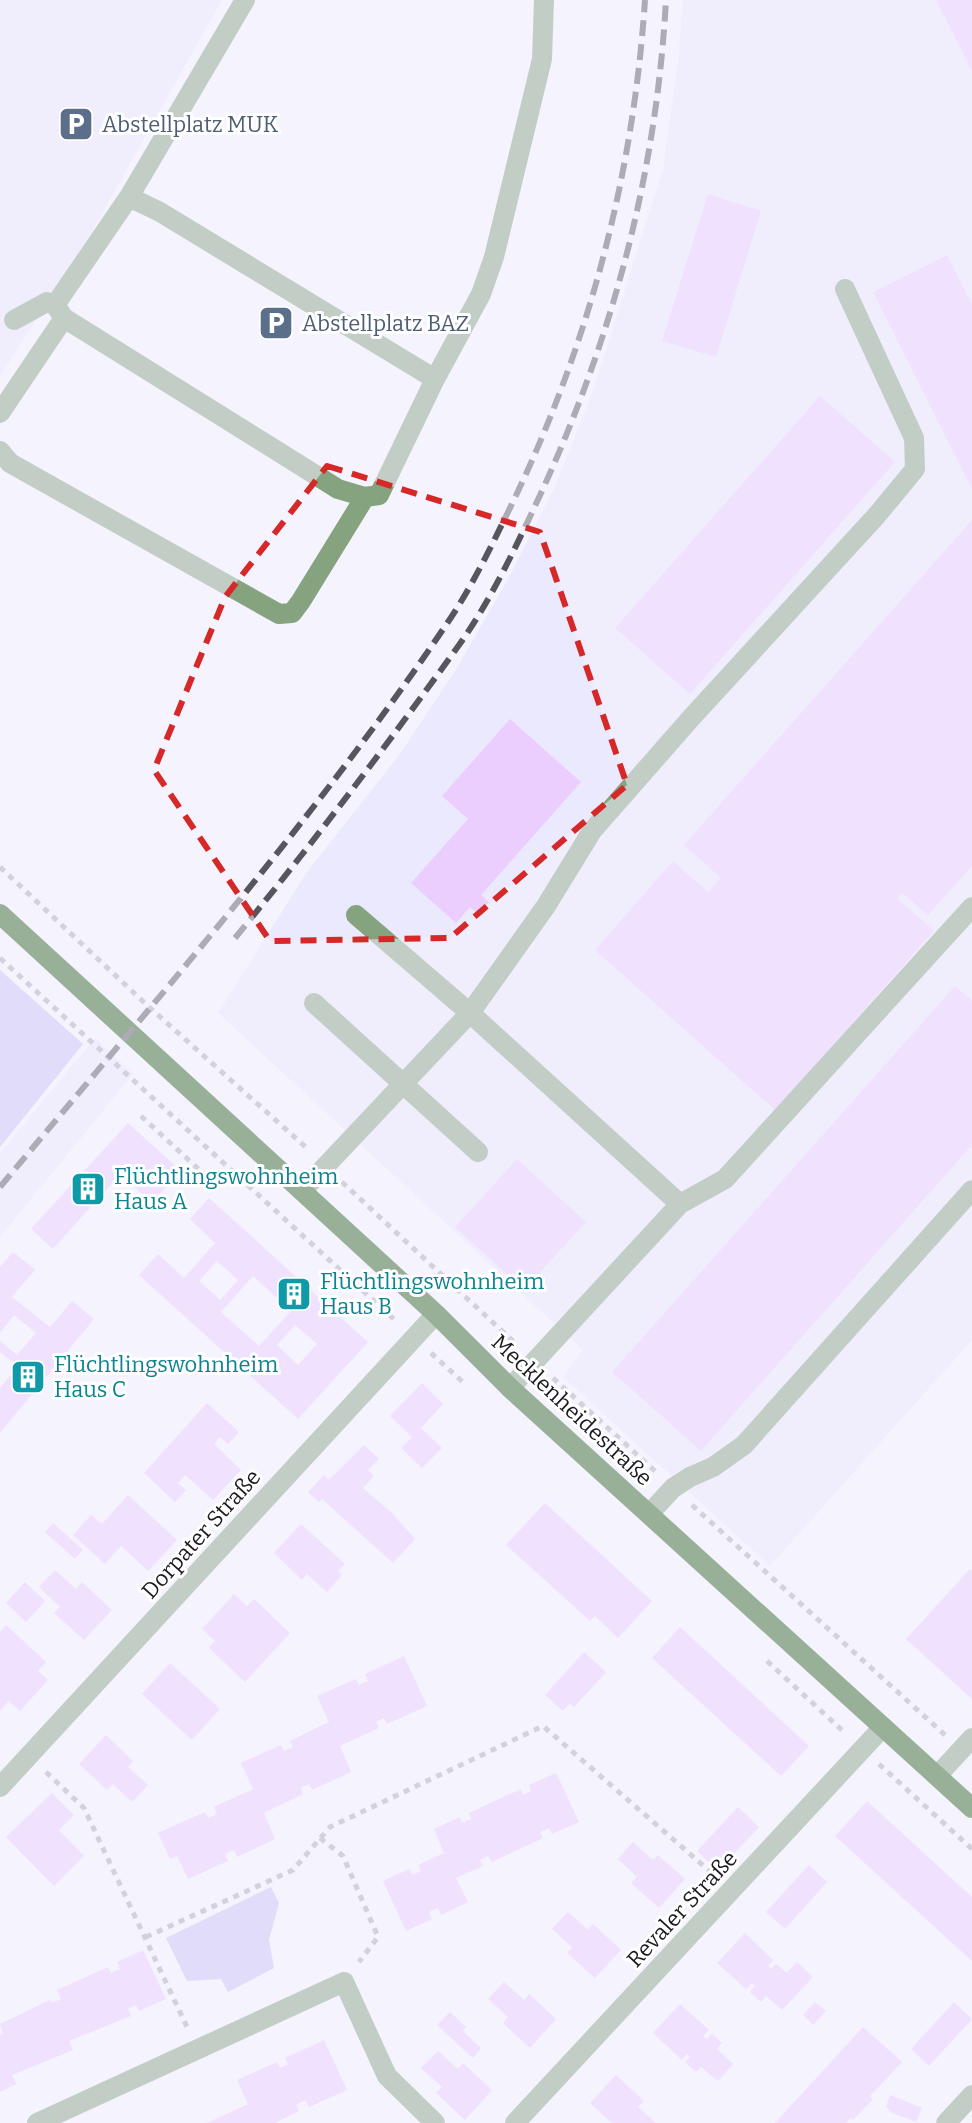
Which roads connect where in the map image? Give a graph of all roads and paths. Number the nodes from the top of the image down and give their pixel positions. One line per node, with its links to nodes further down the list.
1 (245, 0): 3 (street)
2 (544, 0): 7 (street)
3 (129, 197): 5 (street); 7 (street)
4 (845, 289): 17 (street)
5 (60, 312): 6 (street); 8 (street); 10 (street)
6 (14, 320)
7 (435, 379): 10 (street)
8 (0, 413)
9 (0, 451): 10 (street)
10 (365, 497)
11 (0, 867): 21 (path)
12 (972, 907): 25 (street)
13 (0, 914): 24 (main road, Mecklenheidestraße)
14 (356, 915): 17 (street)
15 (0, 958): 27 (path)
16 (314, 1003): 18 (street)
17 (470, 1013): 18 (street); 25 (street)
18 (404, 1083): 20 (street); 21 (street)
19 (141, 1116): 22 (path)
20 (478, 1152)
21 (326, 1167): 24 (street); 28 (path)
22 (206, 1176)
23 (972, 1190): 30 (street)
24 (302, 1191): 26 (main road, Mecklenheidestraße)
25 (680, 1204): 28 (street)
26 (436, 1314): 27 (street, Dorpater Straße); 29 (main road, Mecklenheidestraße)
27 (414, 1337): 34 (street, Dorpater Straße)
28 (535, 1362): 29 (street); 30 (path)
29 (510, 1388): 31 (main road, Mecklenheidestraße)
30 (673, 1488): 31 (street); 33 (path)
31 (649, 1514): 32 (main road, Mecklenheidestraße)
32 (883, 1727): 35 (main road, Mecklenheidestraße); 39 (street, Revaler Straße)
33 (966, 1744): 35 (street)
34 (30, 1757): 36 (street, Dorpater Straße); 40 (path)
35 (937, 1776): 37 (main road, Mecklenheidestraße)
36 (0, 1787)
37 (972, 1808)
38 (320, 1838): 39 (path); 40 (path); 41 (path)
39 (731, 1890): 46 (street, Revaler Straße)
40 (146, 1937): 42 (path)
41 (344, 1982): 42 (street); 45 (street)
42 (197, 2050): 44 (street)
43 (972, 2095): 47 (street)
44 (37, 2123)
45 (435, 2123)
46 (515, 2123)
47 (946, 2123)

